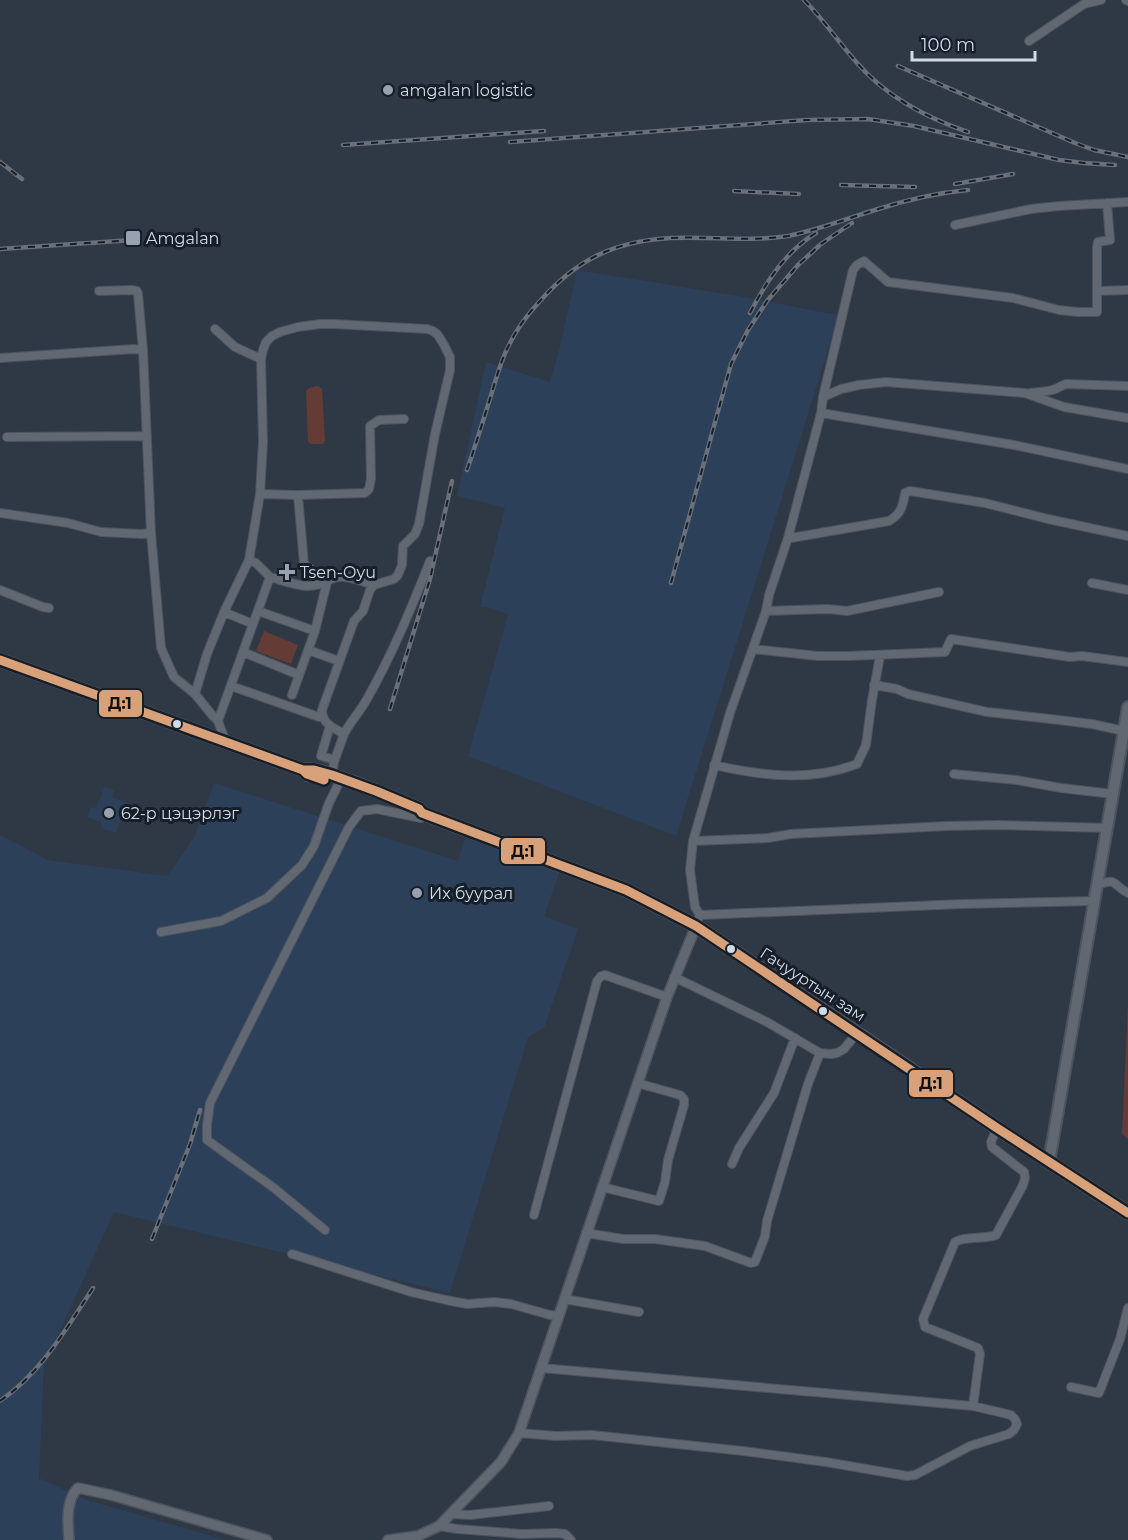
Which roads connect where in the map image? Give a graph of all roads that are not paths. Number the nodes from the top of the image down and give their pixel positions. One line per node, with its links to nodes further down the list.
1 (1101, 0): 2 (street)
2 (1029, 41)
3 (1128, 202): 4 (street)
4 (1107, 203): 5 (street); 8 (street)
5 (956, 225)
6 (1128, 290): 8 (street)
7 (99, 291): 10 (street)
8 (1098, 291): 15 (street)
9 (215, 329): 12 (street)
10 (143, 350): 11 (street); 19 (street)
11 (0, 358)
12 (261, 359): 22 (street); 33 (street)
13 (1128, 386): 14 (street)
14 (1025, 393): 15 (street); 17 (street)
15 (823, 397): 16 (street)
16 (821, 412): 21 (street); 27 (street)
17 (1128, 418)
18 (404, 419): 23 (street)
19 (147, 436): 20 (street); 25 (street)
20 (7, 437)
21 (1128, 469)
22 (260, 494): 23 (street); 28 (street)
23 (298, 495): 31 (street)
24 (0, 513): 25 (street)
25 (151, 533): 53 (street)
26 (1128, 536): 27 (street)
27 (788, 538): 39 (street)
28 (249, 560): 30 (street); 40 (street)
29 (430, 561): 60 (street)
30 (270, 577): 31 (street); 38 (street)
31 (327, 582): 33 (street); 42 (street)
32 (1092, 583): 35 (street)
33 (374, 585): 48 (street)
34 (0, 590): 37 (street)
35 (1128, 590)
36 (939, 592): 39 (street)
37 (49, 608)
38 (258, 610): 41 (street); 42 (street)
39 (766, 611): 43 (street)
40 (224, 612): 41 (street); 53 (street)
41 (253, 624): 45 (street)
42 (315, 631): 44 (street)
43 (753, 649): 46 (street); 63 (street)
44 (308, 650): 48 (street); 50 (street)
45 (243, 652): 50 (street); 52 (street)
46 (880, 656): 49 (street); 51 (street)
47 (0, 660): 61 (highway, Гачууртын зам)
48 (339, 661): 56 (street)
49 (1128, 662)
50 (299, 675): 54 (street)
51 (874, 685): 59 (street); 63 (street)
52 (231, 686): 56 (street); 57 (street)
53 (195, 694): 57 (street)
54 (292, 695)
55 (1128, 707): 59 (main road)
56 (322, 716): 58 (street)
57 (218, 721): 61 (street)
58 (330, 726): 60 (street); 62 (street)
59 (1124, 731): 66 (main road)
60 (344, 734): 62 (street)
61 (226, 743): 65 (highway, Гачууртын зам)
62 (335, 760): 65 (street)
63 (714, 765): 69 (street)
64 (954, 774): 66 (street)
65 (335, 780): 67 (highway, Гачууртын зам); 74 (street)
66 (1113, 794): 68 (main road)
67 (422, 815): 73 (highway, Гачууртын зам); 87 (street)
68 (1107, 828): 69 (street); 70 (main road)
69 (693, 841): 73 (street)
70 (1097, 885): 71 (street); 72 (main road)
71 (1128, 893)
72 (1095, 901): 73 (street); 82 (main road)
73 (698, 921): 75 (street); 77 (highway, Гачууртын зам)
74 (161, 932)
75 (674, 977): 76 (street); 78 (street)
76 (667, 997): 80 (street); 86 (street)
77 (857, 1033): 79 (street); 81 (highway, Гачууртын зам)
78 (795, 1038): 79 (street); 83 (street)
79 (820, 1053): 88 (street)
80 (637, 1083): 84 (street); 84 (street)
81 (997, 1128): 82 (highway, Гачууртын зам); 96 (street)
82 (1049, 1162): 85 (highway, Гачууртын зам)
83 (732, 1164)
84 (602, 1187): 88 (street)
85 (1128, 1214)
86 (534, 1215)
87 (325, 1230)
88 (586, 1233): 90 (street)
89 (292, 1254): 93 (street)
90 (564, 1299): 92 (street); 93 (street)
91 (1128, 1308): 95 (street)
92 (639, 1312)
93 (559, 1316): 94 (street)
94 (541, 1368): 96 (street); 97 (street)
95 (1071, 1387)
96 (973, 1407): 97 (street)
97 (519, 1433): 99 (street)
98 (549, 1506): 99 (street)
99 (452, 1514): 100 (street)
100 (439, 1526): 103 (street); 104 (street)
101 (69, 1540): 102 (street)
102 (267, 1540)
103 (388, 1540)
104 (571, 1540)

